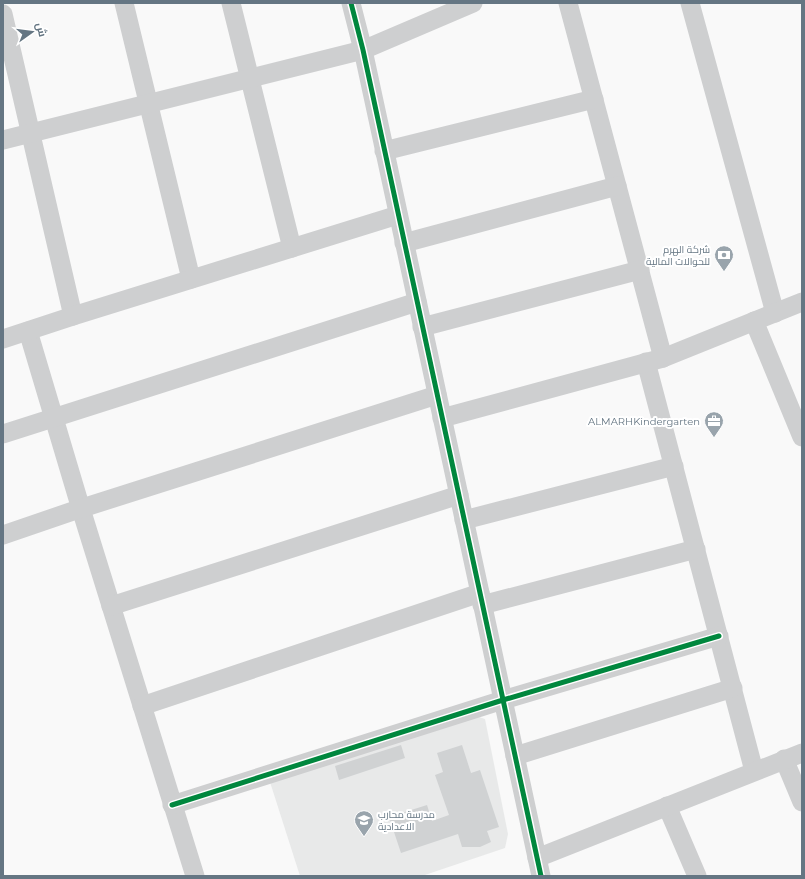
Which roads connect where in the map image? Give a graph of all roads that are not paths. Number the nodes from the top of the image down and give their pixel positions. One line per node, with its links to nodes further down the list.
1 (124, 3): 11 (street)
2 (231, 3): 9 (street)
3 (351, 3): 8 (street)
4 (568, 3): 10 (street)
5 (690, 3): 23 (street)
6 (468, 4): 8 (street)
7 (3, 17): 12 (street)
8 (363, 50): 9 (street); 14 (street)
9 (249, 78): 11 (street); 18 (street)
10 (594, 99): 14 (street); 15 (street)
11 (149, 104): 12 (street); 20 (street)
12 (31, 133): 13 (street); 24 (street)
13 (3, 140)
14 (384, 151): 16 (street)
15 (617, 186): 17 (street); 19 (street)
16 (398, 215): 17 (street); 18 (street)
17 (404, 242): 21 (street)
18 (292, 248): 20 (street)
19 (640, 270): 26 (street); 29 (street)
20 (191, 279): 24 (street)
21 (417, 302): 26 (street); 31 (street)
22 (802, 302): 23 (street)
23 (775, 313): 25 (street)
24 (73, 316): 27 (street)
25 (754, 322): 29 (street); 34 (street)
26 (422, 327): 30 (street)
27 (28, 331): 28 (street); 31 (street)
28 (3, 339)
29 (655, 360): 32 (street); 35 (street)
30 (437, 395): 32 (street); 37 (street)
31 (54, 417): 33 (street); 37 (street)
32 (442, 418): 36 (street)
33 (3, 434)
34 (802, 437)
35 (674, 466): 38 (street); 40 (street)
36 (459, 495): 38 (street); 42 (street)
37 (81, 509): 39 (street); 42 (street)
38 (464, 520): 41 (street)
39 (3, 535)
40 (696, 549): 41 (street); 43 (street)
41 (481, 599): 45 (street); 46 (street)
42 (111, 606): 46 (street)
43 (719, 636): 44 (street); 45 (street)
44 (733, 688): 48 (street); 50 (street)
45 (503, 700): 48 (street); 52 (street)
46 (142, 706): 52 (street)
47 (802, 753): 49 (street)
48 (515, 756): 54 (street)
49 (784, 759): 50 (street); 51 (street)
50 (754, 771): 53 (street)
51 (802, 802)
52 (172, 805): 55 (street)
53 (667, 806): 54 (street); 57 (street)
54 (537, 858): 56 (street)
55 (195, 876)
56 (541, 876)
57 (697, 876)

